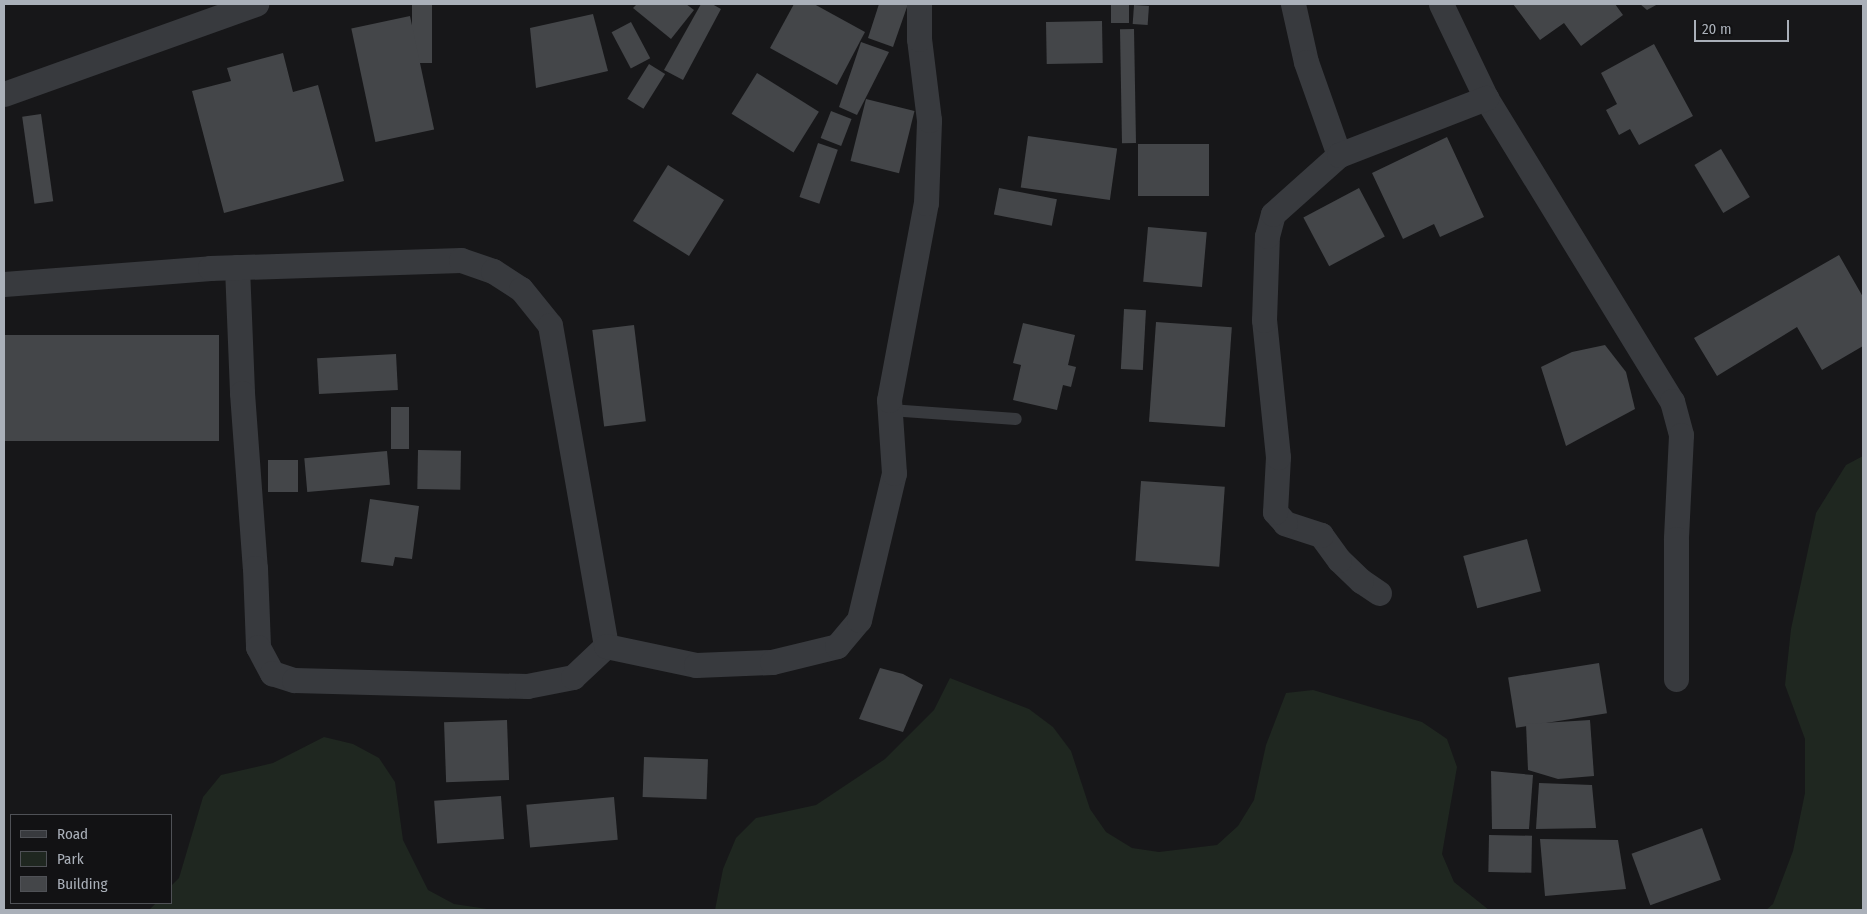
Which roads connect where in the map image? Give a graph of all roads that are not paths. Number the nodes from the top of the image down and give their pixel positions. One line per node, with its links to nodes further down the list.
1 (256, 4): 5 (street)
2 (919, 4): 10 (street)
3 (1293, 4): 7 (street)
4 (1441, 4): 6 (street)
5 (4, 94)
6 (1486, 98): 7 (street); 14 (street)
7 (1339, 155): 12 (street)
8 (238, 267): 9 (street); 13 (street); 13 (street)
9 (4, 284)
10 (890, 410): 11 (lane); 13 (street)
11 (1016, 419)
12 (1379, 593)
13 (606, 646)
14 (1676, 679)

